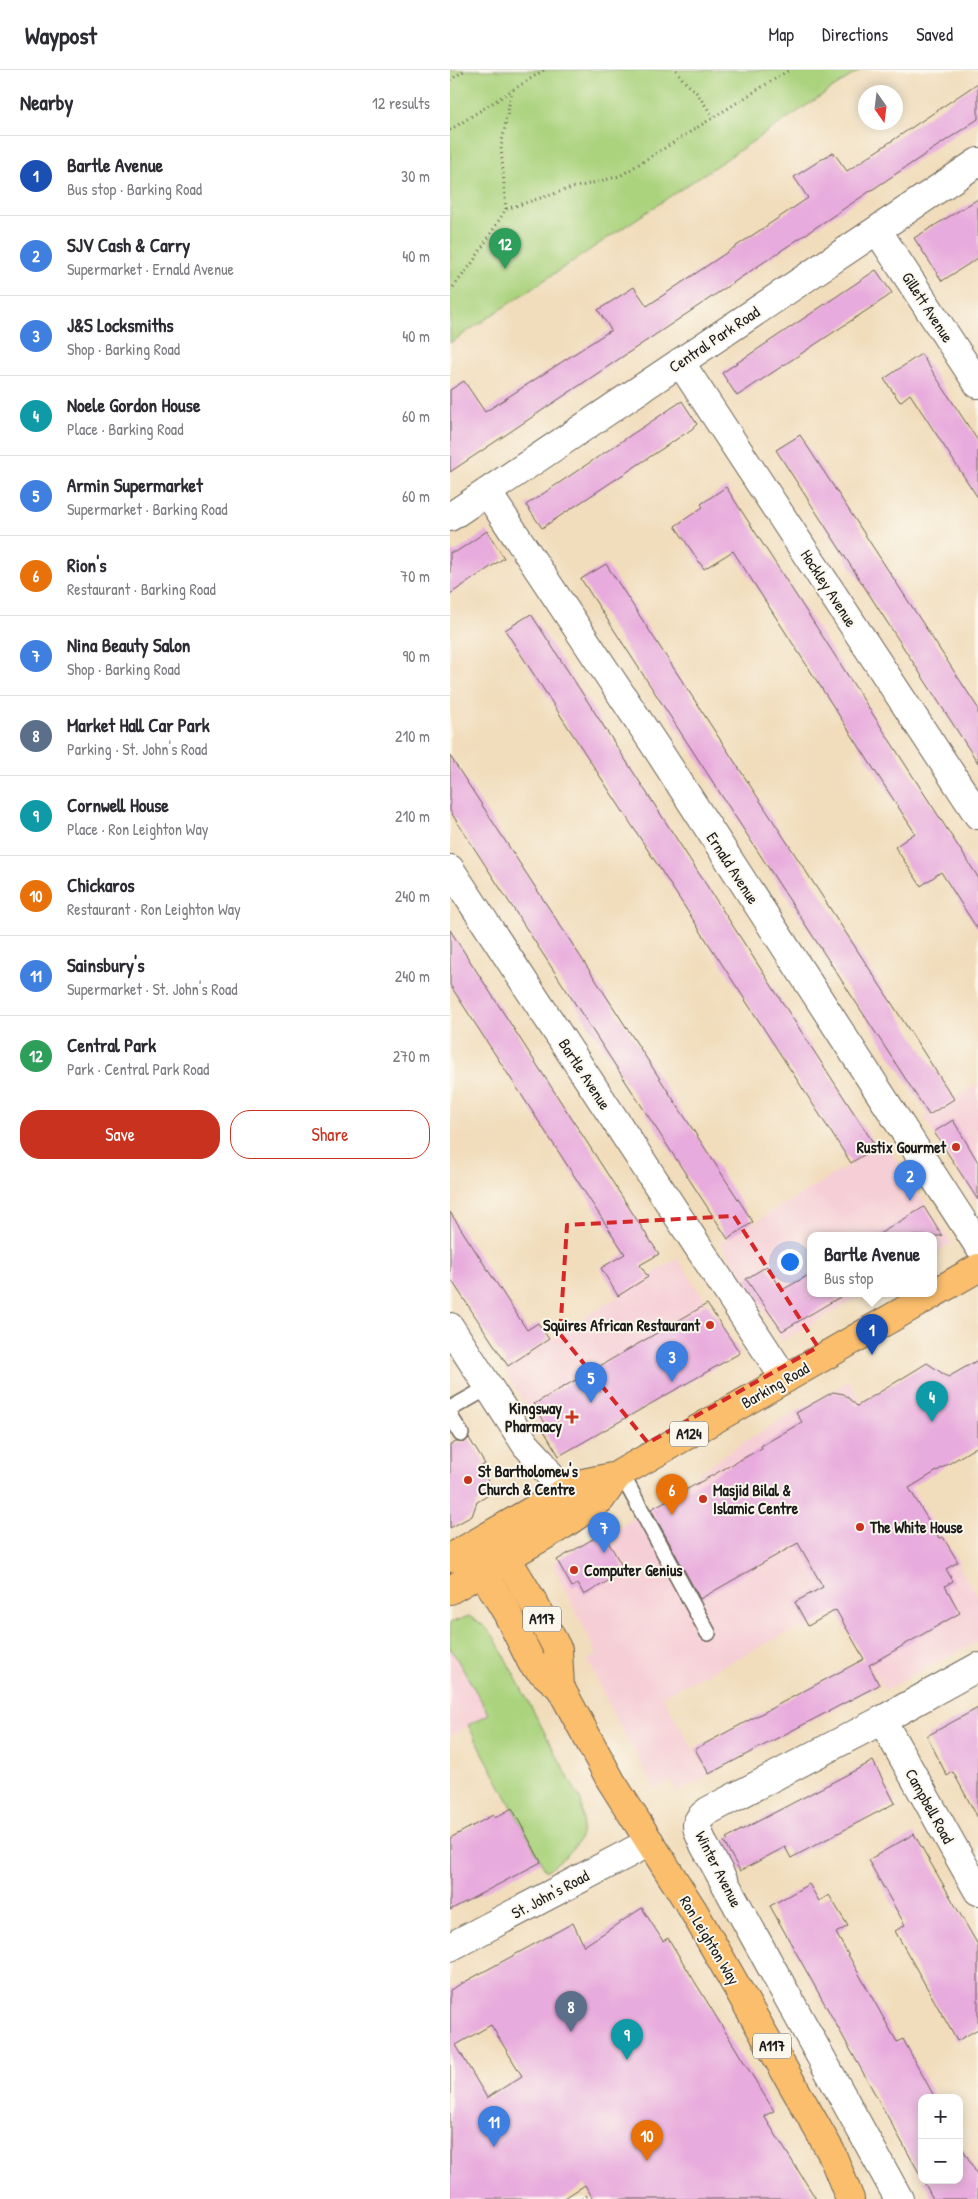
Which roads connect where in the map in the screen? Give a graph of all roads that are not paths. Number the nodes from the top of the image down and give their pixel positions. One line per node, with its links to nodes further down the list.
1 (978, 162): 2 (street, Central Park Road)
2 (877, 230): 3 (street, Central Park Road); 4 (street, Gillett Avenue)
3 (680, 362): 5 (street, Central Park Road); 7 (street, Hockley Avenue)
4 (978, 384)
5 (487, 492): 6 (street, Central Park Road); 9 (street, Ernald Avenue)
6 (450, 517)
7 (978, 815)
8 (450, 869): 14 (street, Bartle Avenue)
9 (978, 1245)
10 (978, 1268): 11 (main road, Barking Road / A124)
11 (937, 1292)
12 (928, 1297): 14 (main road, Barking Road / A124)
13 (450, 1327): 15 (street)
14 (785, 1379): 19 (main road, Barking Road / A124)
15 (489, 1387): 16 (lane); 20 (street)
16 (450, 1409)
17 (450, 1416): 18 (lane)
18 (461, 1434)
19 (619, 1474): 20 (main road, Barking Road / A124); 23 (main road, Barking Road / A124); 26 (lane)
20 (561, 1493): 21 (main road, Barking Road / A124)
21 (492, 1533): 22 (main road, Barking Road / A124); 23 (main road, Ron Leighton Way / A117)
22 (459, 1553): 24 (main road, Ron Leighton Way / A117)
23 (507, 1557): 24 (main road, Barking Road / A124); 28 (main road, Ron Leighton Way / A117)
24 (482, 1572): 25 (main road, Barking Road / A124); 28 (main road, Ron Leighton Way / A117)
25 (450, 1590)
26 (708, 1633)
27 (978, 1667): 29 (street, Winter Avenue)
28 (560, 1687): 30 (main road, Ron Leighton Way / A117)
29 (882, 1720): 31 (street, Campbell Road); 34 (street, Winter Avenue)
30 (650, 1842): 32 (street, St. John's Road); 33 (main road, Ron Leighton Way / A117)
31 (978, 1891)
32 (450, 1947)
33 (850, 2199)
34 (898, 2199)

